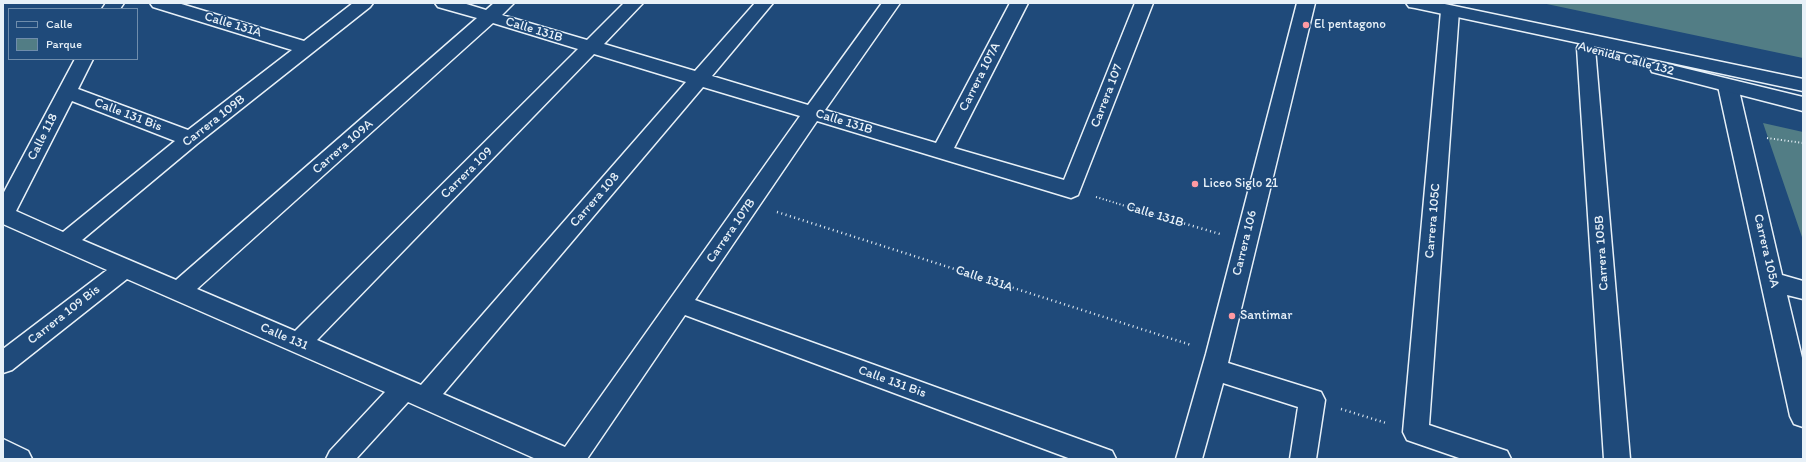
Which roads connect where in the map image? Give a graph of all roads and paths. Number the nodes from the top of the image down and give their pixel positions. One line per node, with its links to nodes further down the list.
1 (159, 3): 15 (street, Calle 131A)
2 (364, 3): 15 (street, Carrera 109B)
3 (444, 3): 13 (street, Calle 131B)
4 (506, 3): 13 (street, Carrera 109A)
5 (634, 3): 14 (street, Carrera 109)
6 (764, 3): 18 (street, Carrera 108)
7 (891, 3): 23 (street, Carrera 107B)
8 (1019, 3): 27 (street, Carrera 107A)
9 (1144, 3): 28 (street, Carrera 107)
10 (1306, 3): 32 (street, Carrera 106)
11 (1415, 3): 12 (street, Avenida Calle 132)
12 (1450, 11): 16 (street, Avenida Calle 132); 19 (street, Avenida Calle 132); 44 (street, Carrera 105C)
13 (490, 17): 14 (street, Calle 131B); 36 (street, Carrera 109A)
14 (592, 47): 18 (street, Calle 131B); 38 (street, Carrera 109)
15 (307, 48): 25 (street, Carrera 109B)
16 (1586, 48): 20 (street, Avenida Calle 132); 54 (street, Carrera 105B)
17 (83, 60): 21 (street, Calle 118)
18 (699, 80): 23 (street, Calle 131B); 41 (street, Carrera 108)
19 (1803, 85)
20 (1728, 86): 22 (street, Avenida Calle 132); 24 (street, Carrera 105A)
21 (66, 91): 25 (street, Calle 131 Bis); 30 (street, Calle 118)
22 (1803, 104)
23 (812, 113): 27 (street, Calle 131B); 29 (street, Carrera 107B)
24 (1739, 133): 26 (path); 34 (street, Carrera 105A)
25 (190, 139): 31 (street, Carrera 109B)
26 (1803, 143)
27 (942, 151): 28 (street, Calle 131B)
28 (1071, 190): 32 (path, Calle 131B)
29 (750, 203): 37 (street, Carrera 107B); 39 (path, Calle 131A)
30 (3, 215): 31 (street, Calle 131)
31 (65, 242): 33 (street, Calle 131)
32 (1245, 242): 39 (street, Carrera 106)
33 (125, 268): 36 (street, Calle 131); 40 (street, Carrera 109 Bis)
34 (1773, 282): 35 (street); 43 (street, Carrera 105A)
35 (1803, 290)
36 (180, 291): 38 (street, Calle 131)
37 (680, 304): 49 (street, Carrera 107B); 50 (street, Calle 131 Bis)
38 (299, 343): 41 (street, Calle 131)
39 (1216, 362): 42 (street); 51 (street, Carrera 106)
40 (3, 363)
41 (414, 393): 47 (street, Carrera 108); 48 (street, Calle 131)
42 (1312, 400): 44 (path); 52 (street)
43 (1802, 407)
44 (1416, 432): 53 (street)
45 (3, 451): 46 (street)
46 (19, 459)
47 (339, 459)
48 (566, 459)
49 (572, 459)
50 (1103, 459)
51 (1189, 459)
52 (1303, 459)
53 (1498, 459)
54 (1617, 459)

